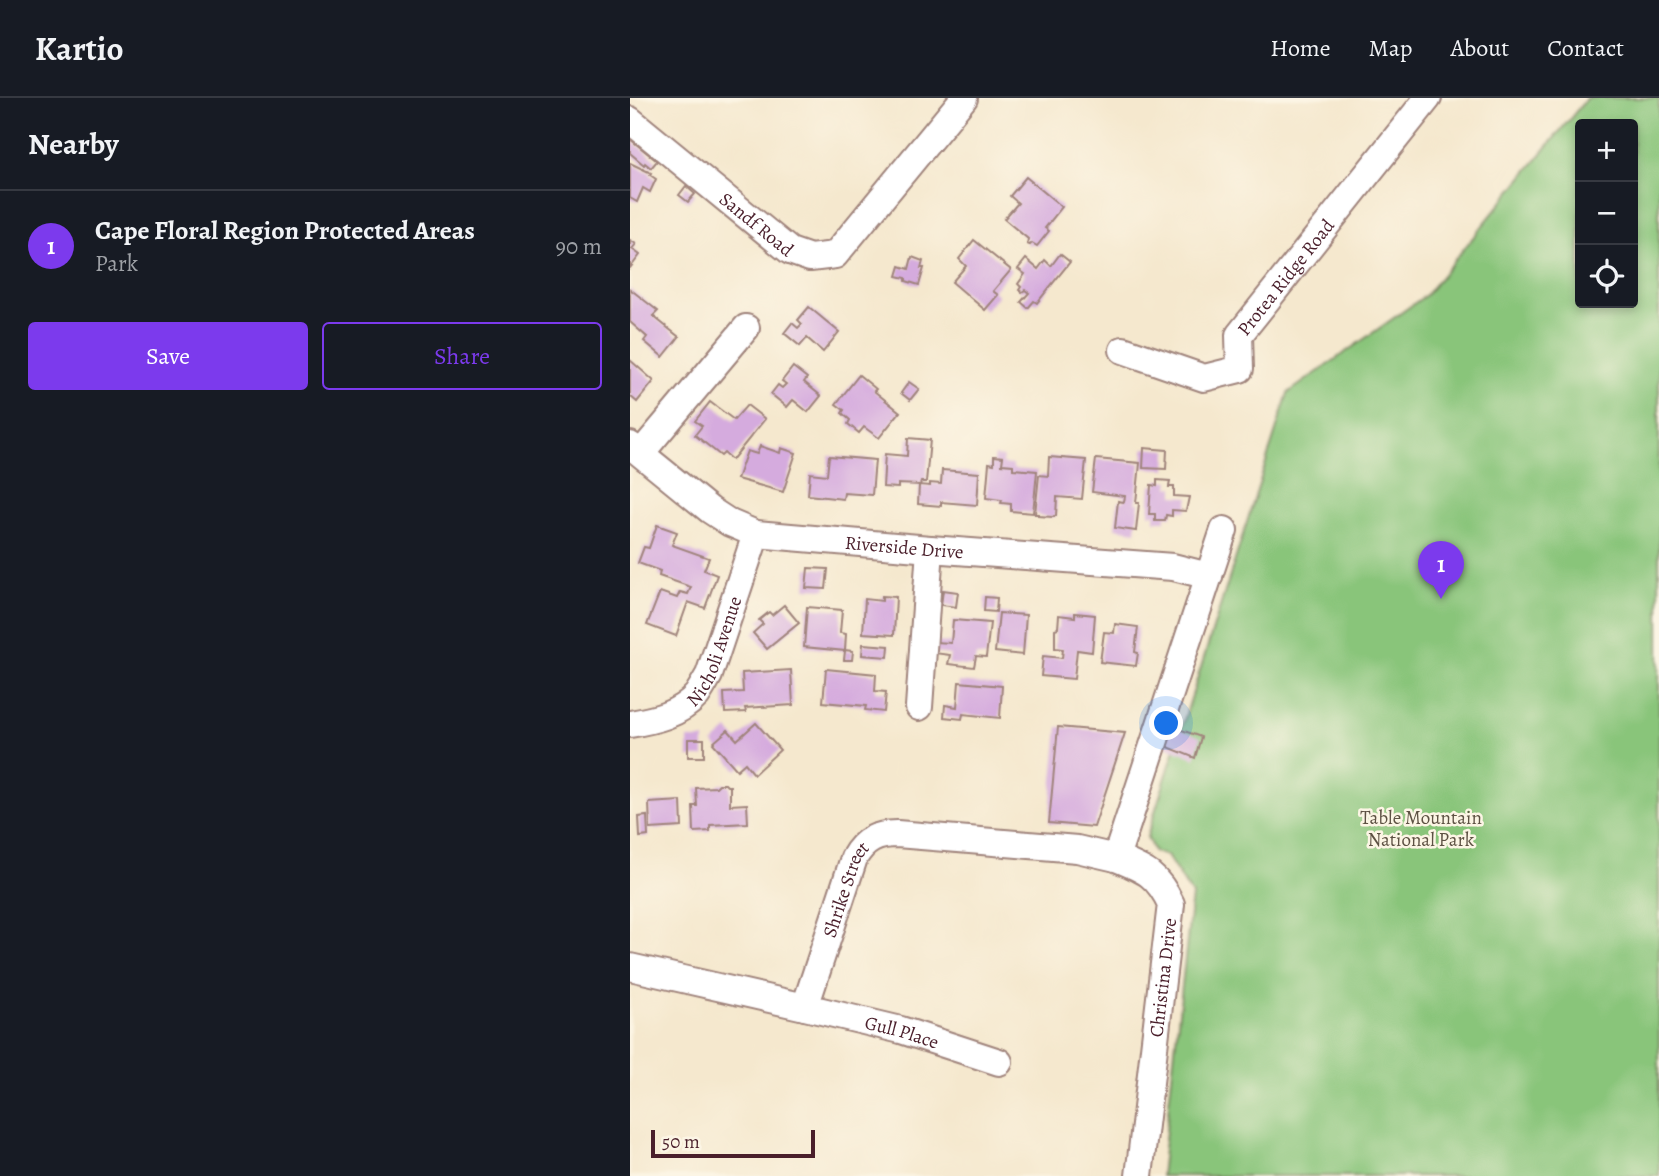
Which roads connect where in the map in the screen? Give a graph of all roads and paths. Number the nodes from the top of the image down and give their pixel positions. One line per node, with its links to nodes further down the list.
1 (964, 98): 3 (street, Sandf Road)
2 (1428, 98): 5 (street, Protea Ridge Road)
3 (630, 120)
4 (746, 328): 6 (street)
5 (1123, 350)
6 (635, 449): 8 (street, Riverside Drive)
7 (1224, 530): 10 (street)
8 (756, 534): 9 (street, Riverside Drive); 12 (street, Nicholi Avenue)
9 (930, 549): 10 (street, Riverside Drive); 11 (street)
10 (1209, 576): 13 (street)
11 (919, 707)
12 (630, 724)
13 (1116, 858): 15 (street, Shrike Street); 17 (street, Christina Drive)
14 (630, 967): 15 (street)
15 (805, 1007): 16 (street, Gull Place)
16 (999, 1062)
17 (1139, 1176)

